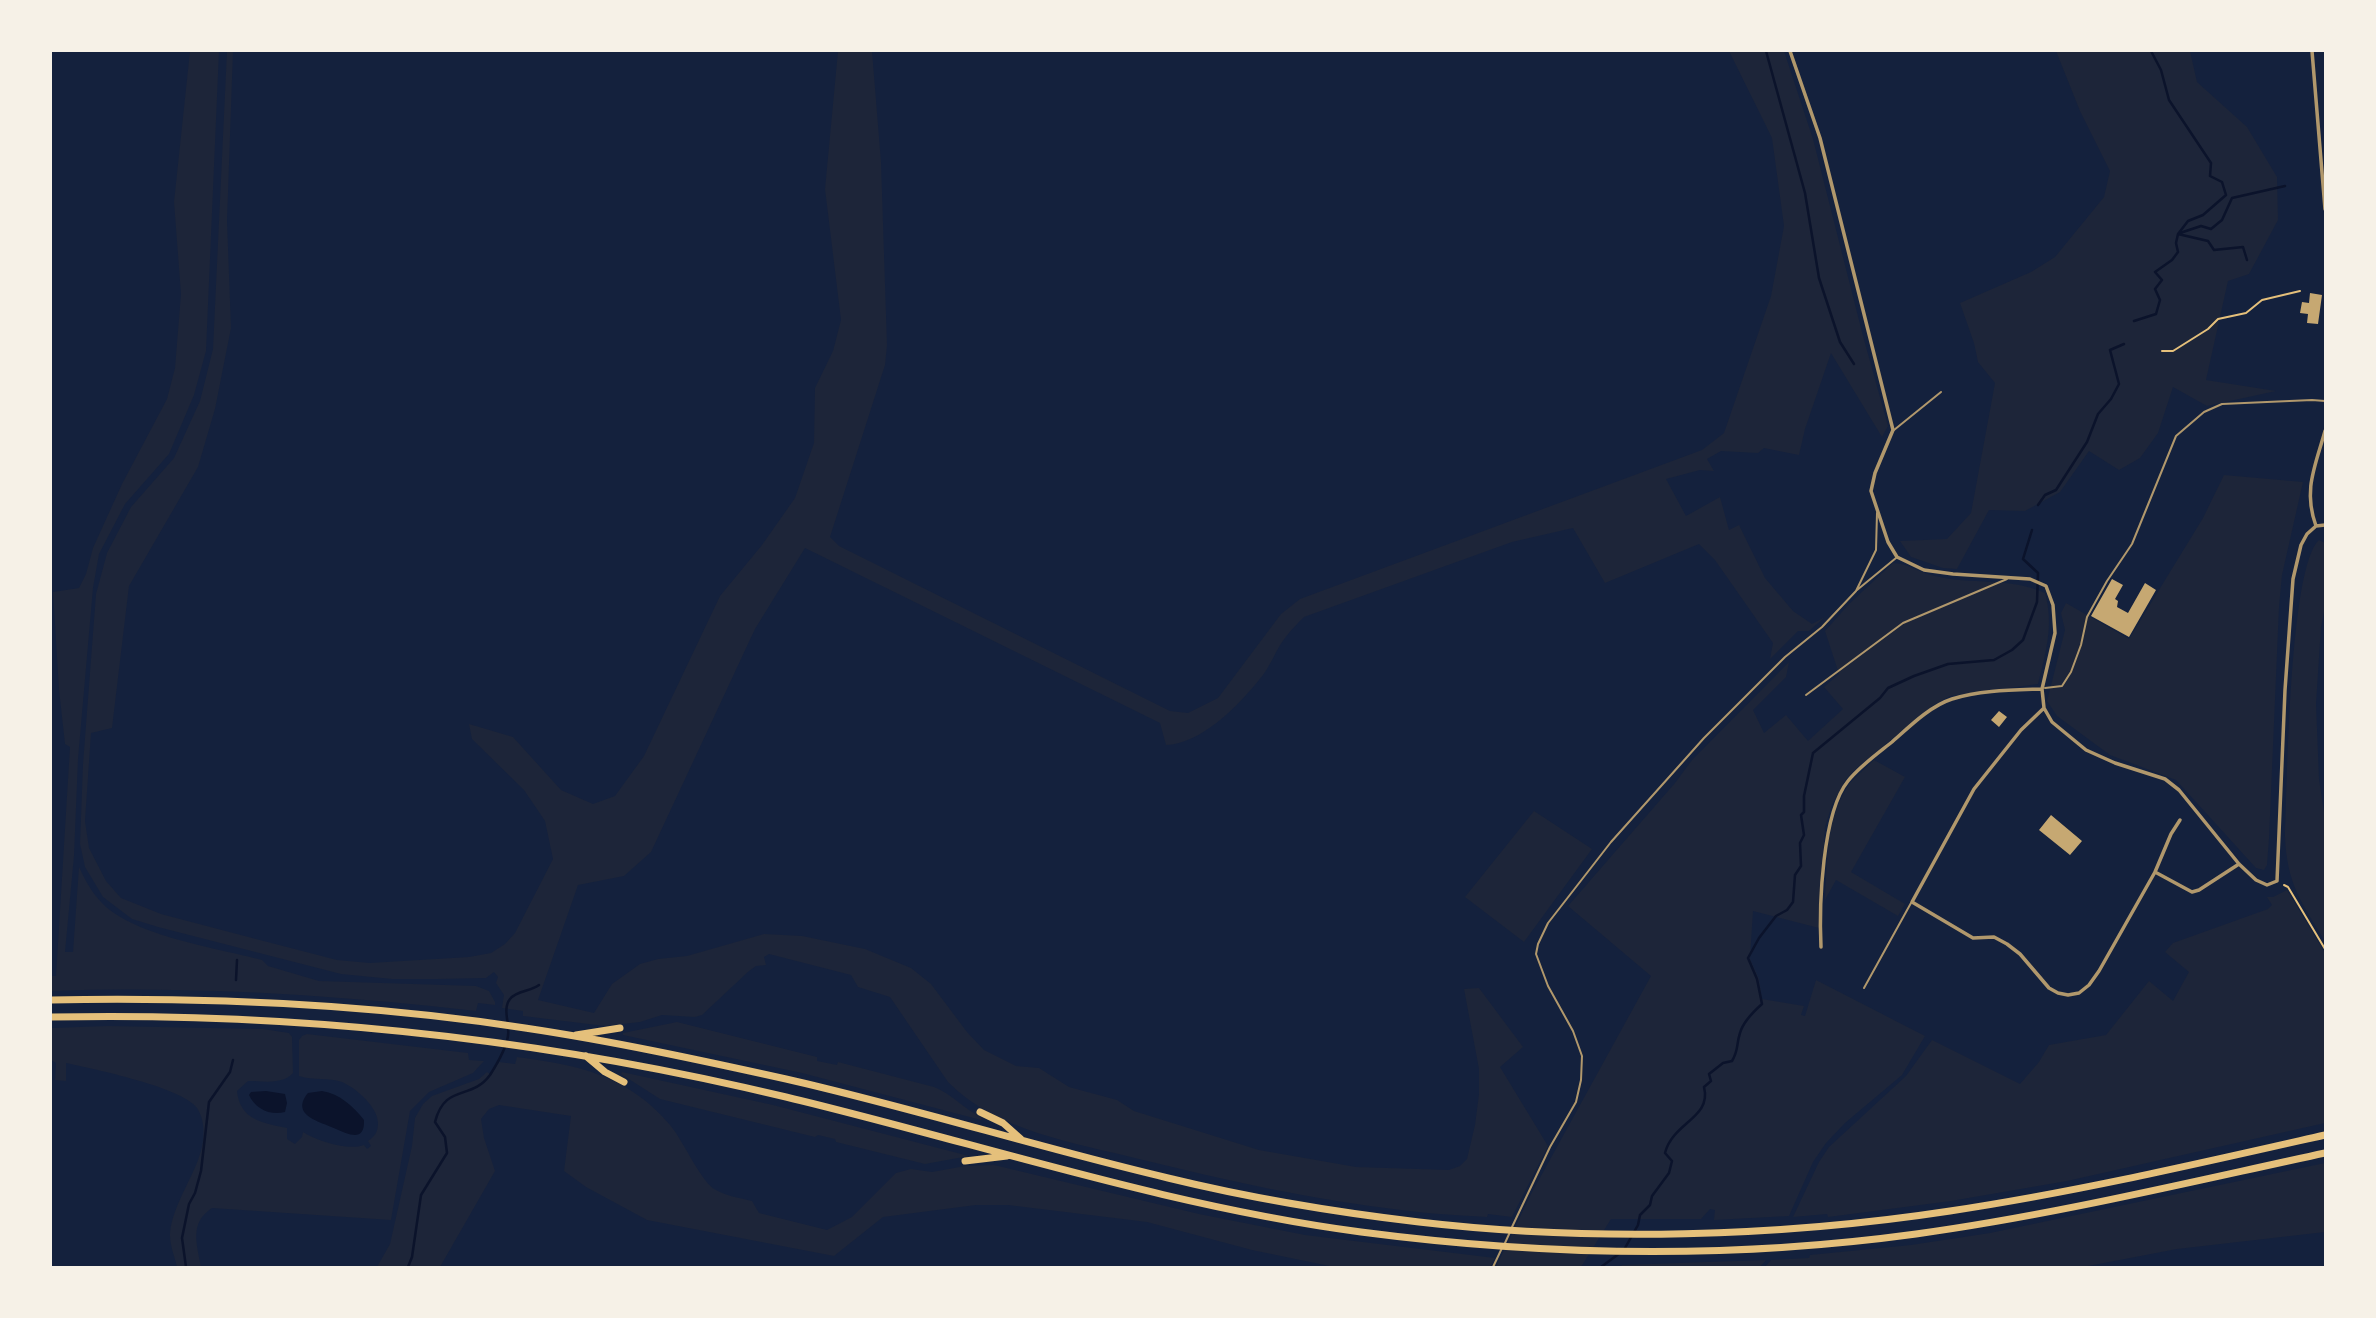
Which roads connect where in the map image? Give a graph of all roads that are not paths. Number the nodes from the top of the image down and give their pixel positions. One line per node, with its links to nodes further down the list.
1 (1790, 51): 6 (street)
2 (2312, 51): 3 (street)
3 (2325, 209)
4 (1941, 392): 6 (lane)
5 (2325, 401): 14 (lane)
6 (1893, 430): 8 (street)
7 (2325, 431): 10 (street)
8 (1877, 512): 11 (street); 13 (lane)
9 (2325, 525): 10 (street)
10 (2316, 526): 18 (street)
11 (1897, 557): 12 (street); 13 (lane)
12 (2011, 578): 14 (street); 15 (lane)
13 (1856, 591): 35 (lane)
14 (2042, 689): 16 (street); 21 (street)
15 (1806, 695)
16 (2044, 708): 18 (street); 20 (street)
17 (2180, 820): 19 (street)
18 (2239, 864): 19 (street)
19 (2155, 872): 20 (street)
20 (1912, 902): 22 (lane)
21 (1821, 947)
22 (1864, 988)
23 (51, 1000): 26 (highway)
24 (51, 1017): 27 (highway)
25 (620, 1028): 26 (highway)
26 (573, 1036): 31 (highway)
27 (585, 1055): 28 (highway); 33 (highway)
28 (624, 1082)
29 (980, 1112): 31 (highway)
30 (2325, 1135): 31 (highway)
31 (1024, 1141)
32 (2325, 1153): 33 (highway)
33 (1011, 1156): 34 (highway)
34 (965, 1161)
35 (1493, 1267)

